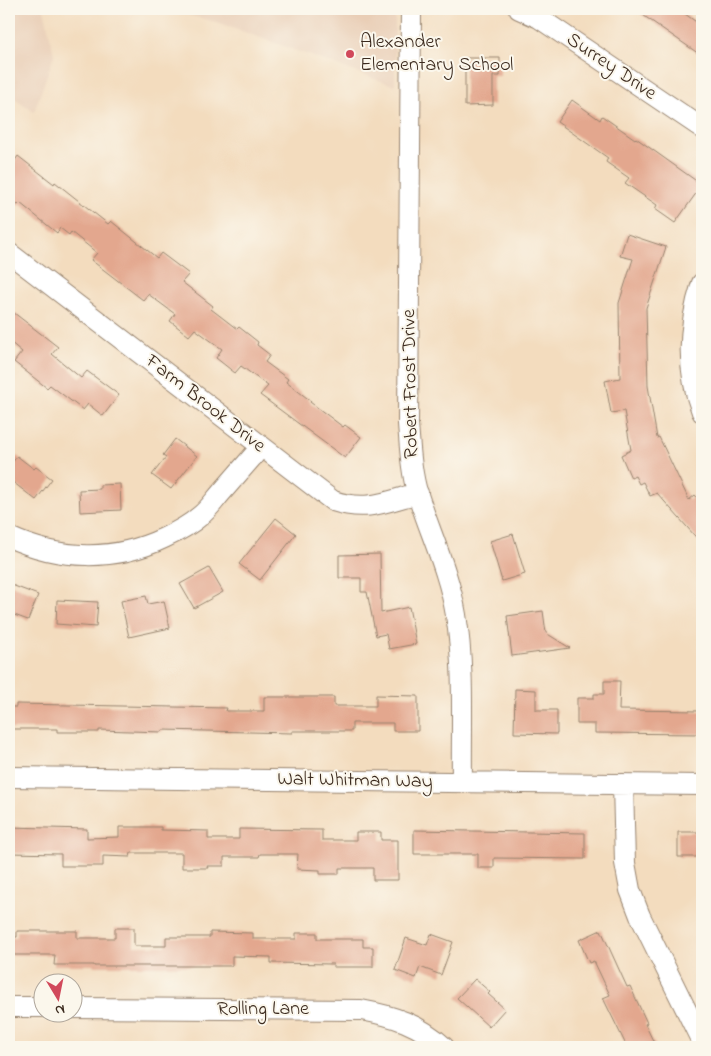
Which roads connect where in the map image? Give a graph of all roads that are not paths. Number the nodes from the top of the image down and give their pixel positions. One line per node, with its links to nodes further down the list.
1 (411, 9): 8 (street, Robert Frost Drive)
2 (519, 9): 3 (street, Surrey Drive)
3 (702, 128)
4 (9, 253): 7 (street, Farm Brook Drive)
5 (702, 283): 6 (street)
6 (702, 412)
7 (261, 447): 8 (street, Farm Brook Drive); 9 (street)
8 (418, 494): 11 (street, Robert Frost Drive)
9 (9, 537)
10 (9, 777): 11 (street, Walt Whitman Way)
11 (462, 782): 12 (street, Walt Whitman Way)
12 (623, 784): 13 (street, Walt Whitman Way); 17 (street)
13 (702, 785)
14 (9, 1007): 15 (street)
15 (32, 1007)
16 (82, 1008): 18 (street, Rolling Lane)
17 (702, 1042)
18 (444, 1047)

